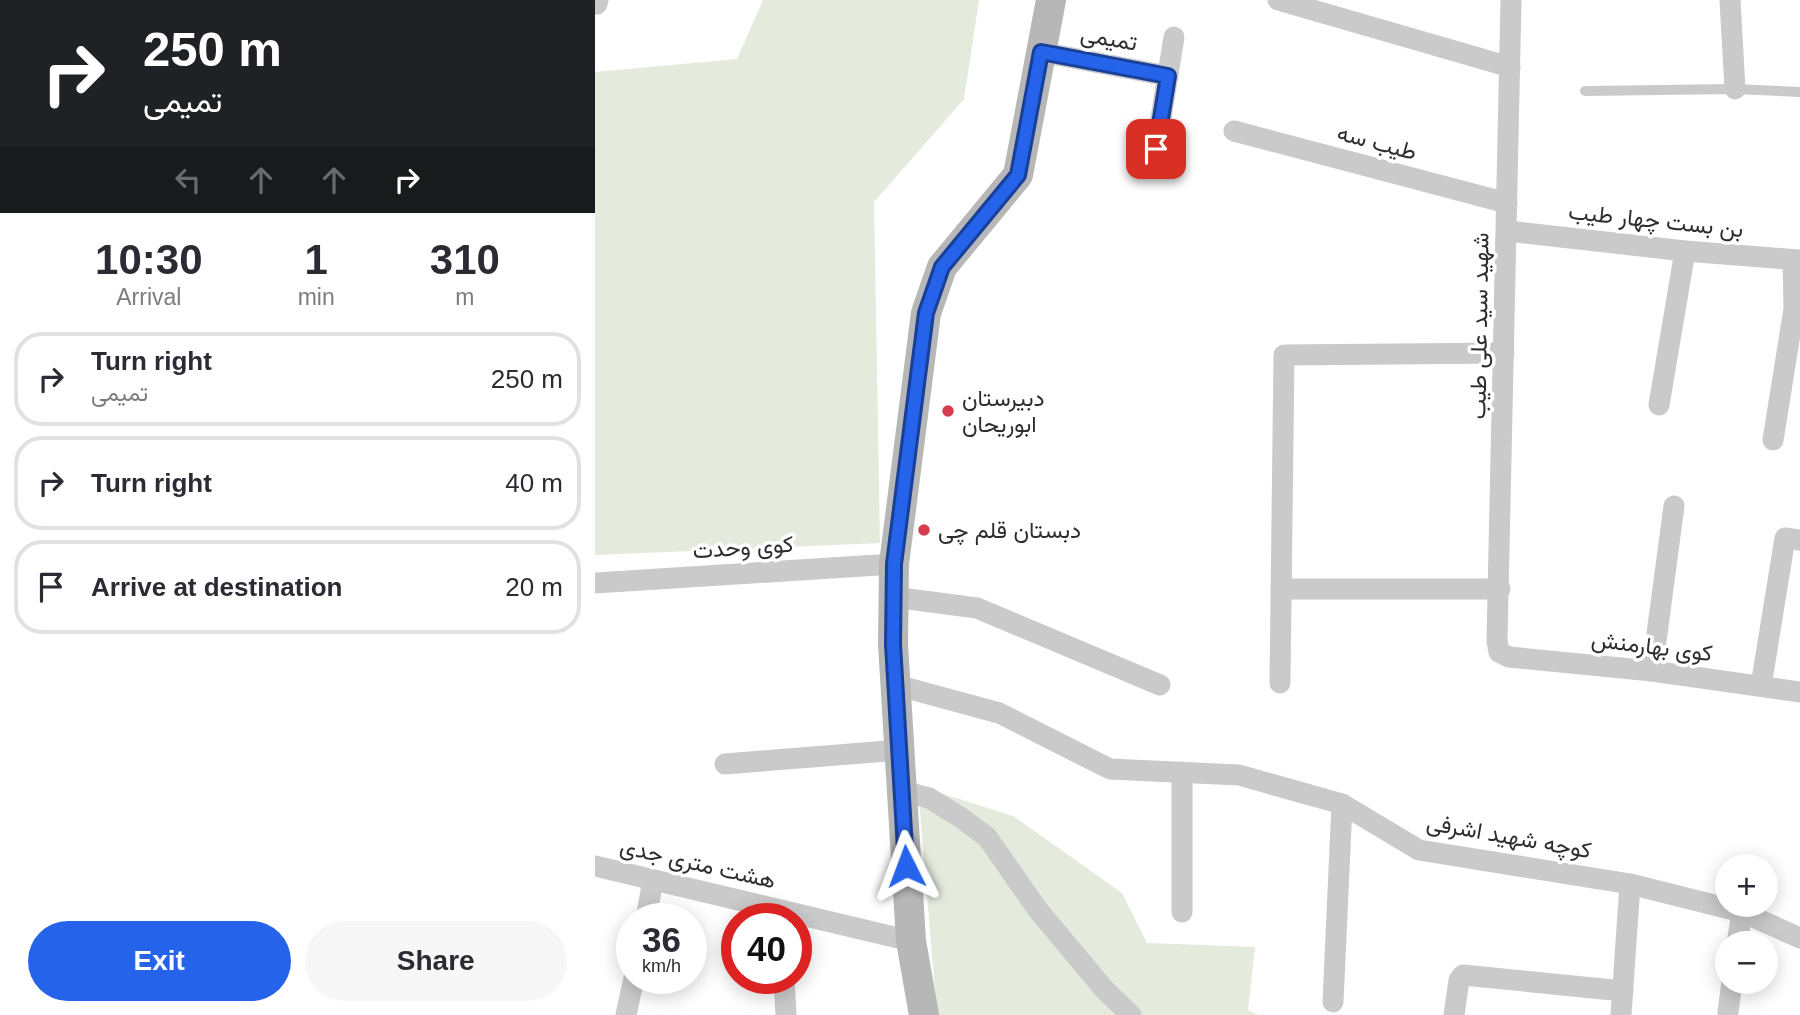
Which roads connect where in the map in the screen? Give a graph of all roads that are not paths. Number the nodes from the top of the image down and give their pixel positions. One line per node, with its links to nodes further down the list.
1 (1051, 0): 6 (street)
2 (1278, 0): 7 (street)
3 (1511, 0): 7 (street, شهید سید علی طیب)
4 (1730, 0): 9 (street)
5 (1174, 37): 8 (street)
6 (1041, 52): 8 (street, تمیمی); 24 (street)
7 (1510, 66): 14 (street, شهید سید علی طیب)
8 (1168, 76): 13 (street)
9 (1735, 89): 10 (lane); 11 (lane)
10 (1585, 91)
11 (1800, 92)
12 (1234, 131): 14 (street, طیب سه)
13 (1156, 149)
14 (1507, 203): 15 (street, شهید سید علی طیب)
15 (1507, 231): 16 (street, بن بست چهار طیب); 19 (street, شهید سید علی طیب)
16 (1685, 251): 17 (street, بن بست چهار طیب); 20 (street)
17 (1797, 260): 18 (street)
18 (1797, 309): 21 (street)
19 (1504, 353): 26 (street); 27 (street, شهید سید علی طیب)
20 (1659, 405)
21 (1773, 440)
22 (1674, 506): 30 (street)
23 (1800, 540): 34 (street)
24 (894, 564): 25 (street, کوی وحدت); 28 (street)
25 (595, 583)
26 (1281, 589): 27 (street); 31 (street)
27 (1500, 589): 29 (street, شهید سید علی طیب)
28 (893, 597): 32 (street); 33 (street)
29 (1499, 652): 30 (street, کوی بهارمنش)
30 (1652, 671): 34 (street, کوی بهارمنش)
31 (1280, 683)
32 (896, 685): 36 (street); 38 (street, کوچه شهید اشرفی)
33 (1160, 685)
34 (1761, 686): 35 (street, کوی بهارمنش)
35 (1800, 692)
36 (899, 750): 37 (street); 39 (street)
37 (725, 764)
38 (1182, 772): 40 (street, کوچه شهید اشرفی); 47 (street)
39 (902, 791): 51 (street); 61 (street)
40 (1342, 804): 43 (street, کوچه شهید اشرفی); 56 (street)
41 (595, 866): 42 (street, هشت متری جدی)
42 (653, 880): 44 (street); 45 (street, هشت متری جدی)
43 (1630, 884): 46 (street, کوچه شهید اشرفی); 52 (street)
44 (649, 903)
45 (739, 903)
46 (1715, 905)
47 (1182, 912)
48 (1753, 917): 50 (street, کوچه شهید اشرفی)
49 (812, 921): 51 (street, هشت متری جدی)
50 (1800, 938)
51 (911, 941): 60 (street)
52 (1623, 991): 62 (street); 63 (street)
53 (631, 994): 58 (street)
54 (785, 994): 59 (street)
55 (1730, 994): 57 (street)
56 (1333, 1002)
57 (1728, 1012)
58 (626, 1015)
59 (786, 1015)
60 (924, 1015)
61 (1131, 1015)
62 (1454, 1015)
63 (1621, 1015)

